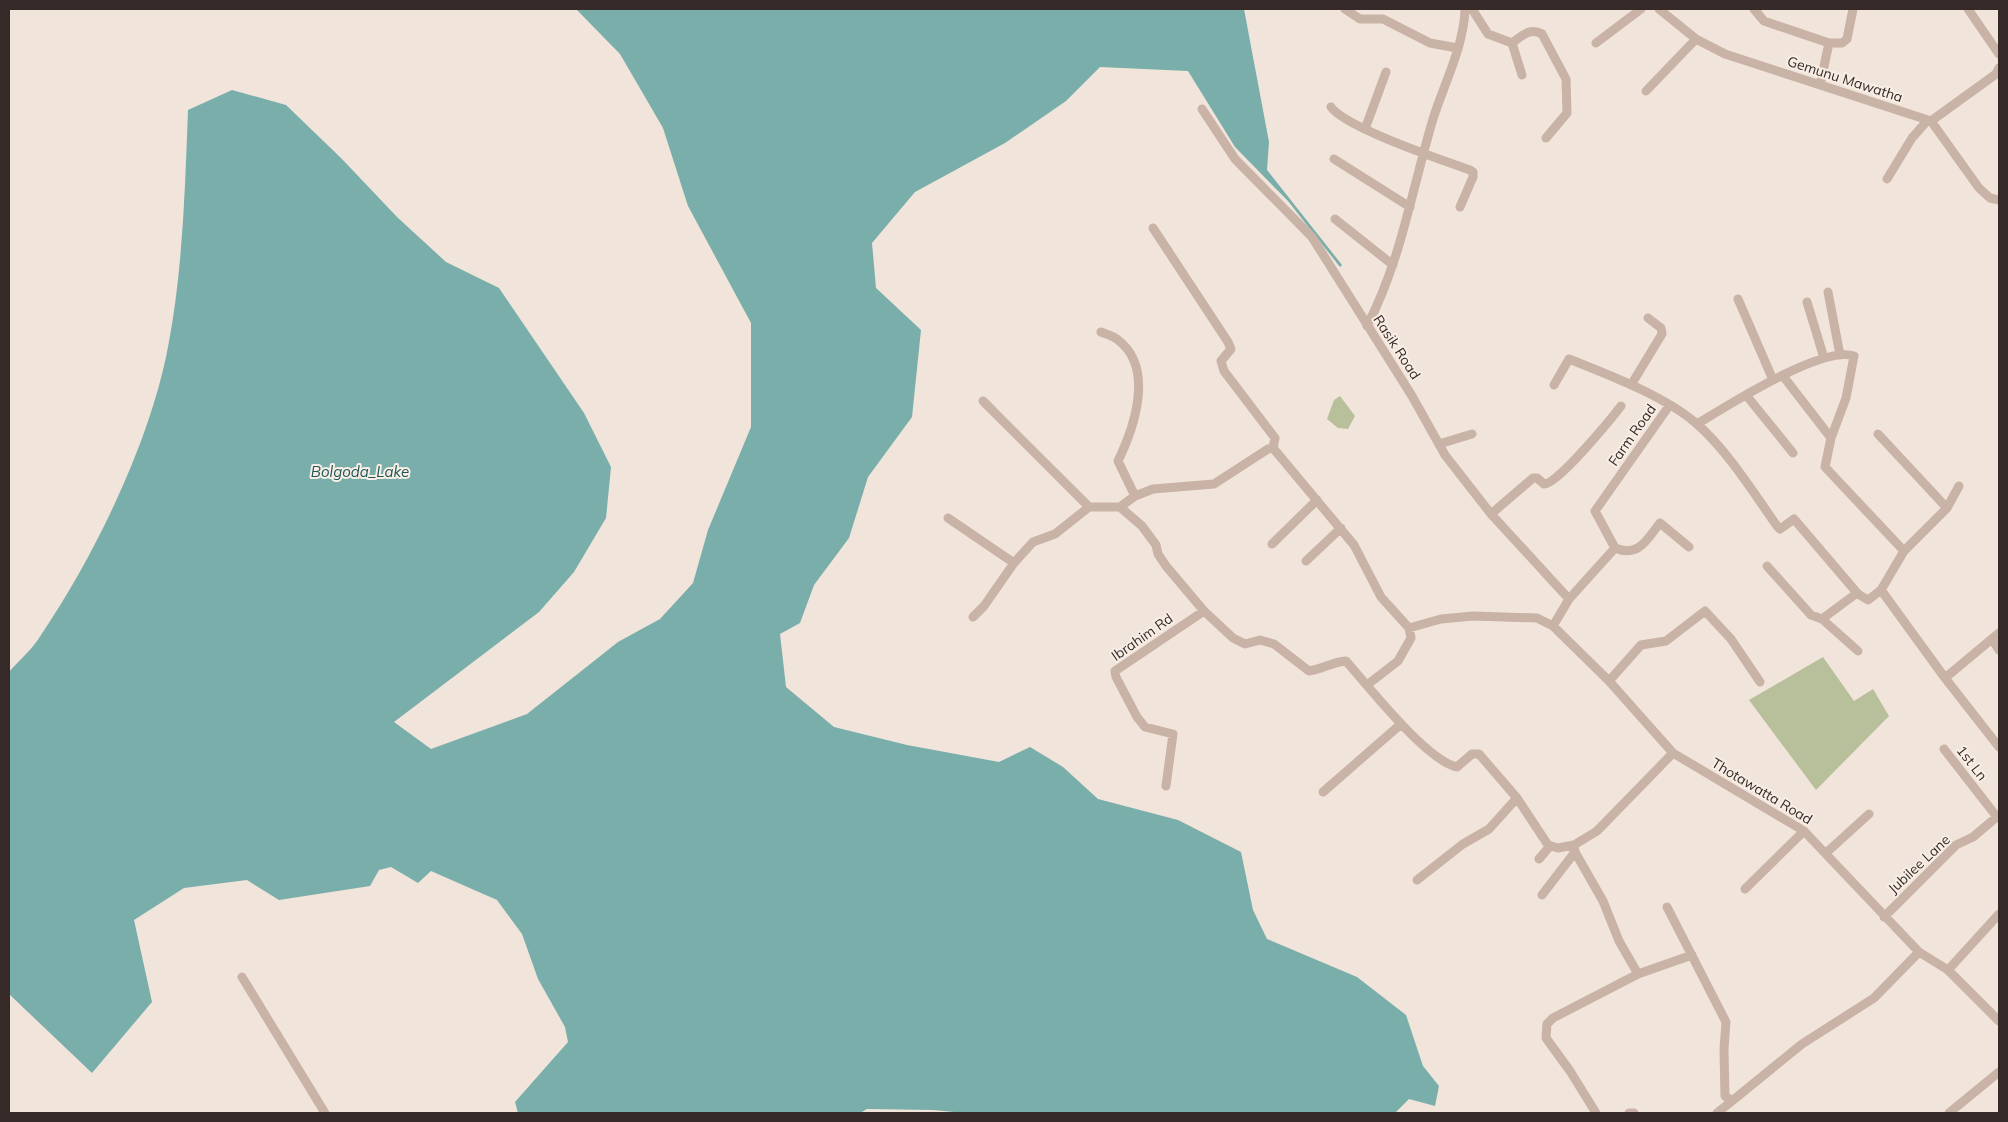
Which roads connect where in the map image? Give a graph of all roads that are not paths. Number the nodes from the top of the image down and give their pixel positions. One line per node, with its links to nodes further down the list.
1 (1345, 9): 13 (street)
2 (1465, 9): 13 (street)
3 (1472, 9): 10 (street)
4 (1641, 9): 12 (street)
5 (1659, 9): 9 (street, Gemunu Mawatha)
6 (1754, 9): 11 (street)
7 (1853, 9): 11 (street)
8 (1968, 9): 14 (street)
9 (1696, 39): 18 (street, Gemunu Mawatha); 19 (street)
10 (1512, 43): 17 (street); 24 (street)
11 (1830, 43): 18 (street)
12 (1596, 44)
13 (1457, 48): 25 (street)
14 (1999, 54)
15 (1999, 68): 22 (street)
16 (1386, 72): 23 (street)
17 (1522, 74)
18 (1820, 85): 22 (street, Gemunu Mawatha)
19 (1646, 91)
20 (1331, 107): 23 (street)
21 (1202, 109): 38 (street, Rasik Road)
22 (1929, 121): 27 (street); 28 (street)
23 (1364, 129): 25 (street)
24 (1546, 138)
25 (1424, 154): 29 (street); 30 (street)
26 (1334, 158): 29 (street)
27 (1887, 179)
28 (1999, 200)
29 (1410, 207): 33 (street)
30 (1460, 207)
31 (1335, 219): 33 (street)
32 (1153, 228): 55 (street)
33 (1393, 265): 38 (street)
34 (1828, 292): 40 (street)
35 (1738, 299): 43 (street)
36 (1806, 302): 41 (street)
37 (1648, 318): 45 (street)
38 (1367, 326): 54 (street, Rasik Road)
39 (1101, 332): 58 (street)
40 (1840, 355): 41 (street); 53 (street)
41 (1824, 358): 42 (street)
42 (1784, 376): 43 (street); 53 (street)
43 (1773, 380): 46 (street)
44 (1554, 385): 45 (street)
45 (1631, 385): 49 (street)
46 (1746, 394): 50 (street); 56 (street)
47 (983, 401): 60 (street)
48 (1621, 406): 63 (street)
49 (1669, 406): 50 (street, Farm Road); 68 (street, Farm Road)
50 (1697, 424): 74 (street, Farm Road)
51 (1472, 434): 54 (street)
52 (1878, 434): 62 (street)
53 (1831, 438): 69 (street)
54 (1439, 444): 63 (street, Rasik Road)
55 (1273, 448): 58 (street); 59 (street)
56 (1792, 453)
57 (1959, 486): 62 (street)
58 (1136, 496): 61 (street)
59 (1317, 500): 65 (street); 66 (street)
60 (1090, 507): 61 (street); 71 (street)
61 (1120, 507): 76 (street)
62 (1947, 508): 69 (street)
63 (1491, 514): 75 (street, Rasik Road)
64 (948, 518): 71 (street)
65 (1341, 528): 70 (street); 80 (street)
66 (1272, 544)
67 (1689, 547): 68 (street)
68 (1615, 548): 75 (street)
69 (1904, 551): 73 (street)
70 (1306, 560)
71 (1014, 563): 77 (street)
72 (1767, 566): 78 (street)
73 (1881, 590): 74 (street); 85 (street)
74 (1857, 593): 78 (street)
75 (1568, 599): 79 (street)
76 (1204, 611): 88 (street); 93 (street, Ibrahim Rd)
77 (973, 617)
78 (1822, 619): 84 (street)
79 (1553, 626): 80 (street); 86 (street, Thotawatta Road)
80 (1409, 628): 88 (street)
81 (1999, 633): 82 (street)
82 (1992, 639): 83 (street); 85 (street)
83 (1999, 650)
84 (1858, 651)
85 (1945, 678): 90 (street)
86 (1609, 681): 87 (street); 92 (street, Thotawatta Road)
87 (1760, 682)
88 (1367, 686): 89 (street)
89 (1401, 724): 94 (street); 95 (street)
90 (1999, 747)
91 (1944, 749): 97 (street, 1st Ln)
92 (1673, 754): 98 (street, Thotawatta Road); 100 (street)
93 (1166, 786)
94 (1323, 792)
95 (1517, 798): 99 (street); 103 (street)
96 (1869, 814): 101 (street)
97 (1998, 816): 108 (street, Jubilee Lane)
98 (1804, 831): 101 (street, Thotawatta Road); 104 (street)
99 (1550, 846): 100 (street); 102 (street)
100 (1574, 848): 105 (street); 112 (street)
101 (1826, 853): 108 (street, Thotawatta Road)
102 (1538, 859)
103 (1417, 880)
104 (1745, 888)
105 (1542, 895)
106 (1668, 907): 110 (street)
107 (1999, 914): 111 (street)
108 (1884, 916): 109 (street, Thotawatta Road)
109 (1919, 952): 111 (street, Thotawatta Road); 116 (street)
110 (1692, 955): 112 (street); 116 (street)
111 (1948, 970): 114 (street, Thotawatta Road)
112 (1638, 974): 118 (street)
113 (242, 977): 117 (street)
114 (1999, 1021)
115 (1999, 1072): 122 (street)
116 (1732, 1100): 121 (street)
117 (325, 1113)
118 (1596, 1113)
119 (1629, 1113): 120 (street)
120 (1634, 1113)
121 (1717, 1113)
122 (1949, 1113)

